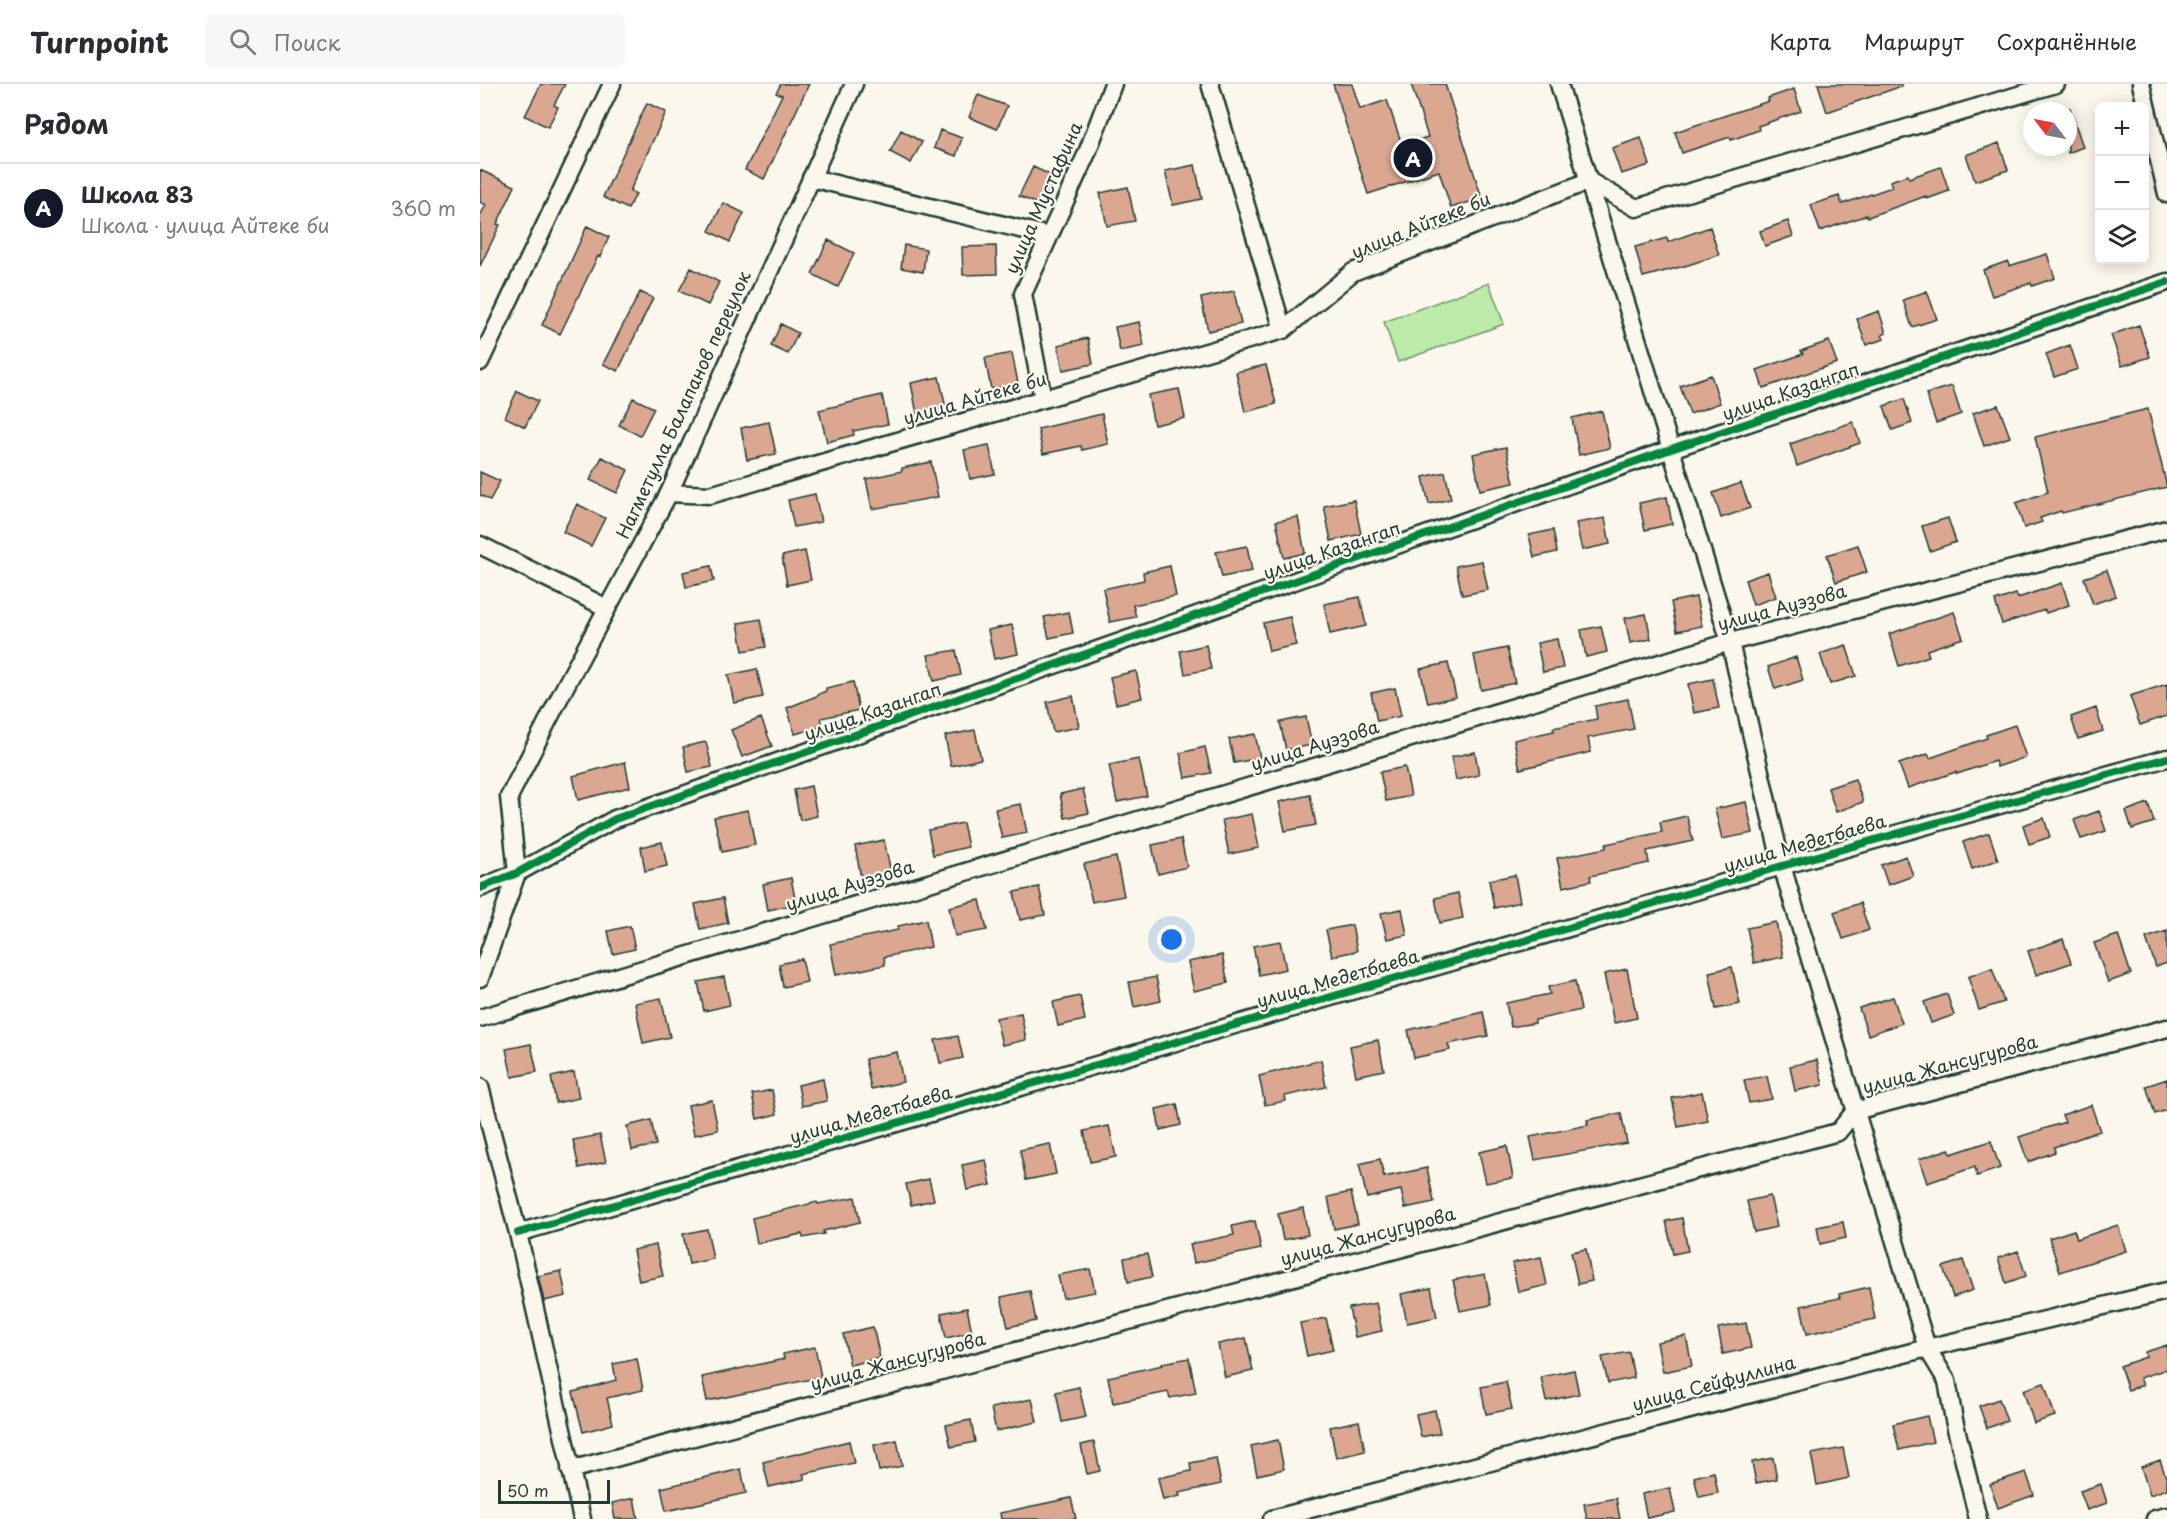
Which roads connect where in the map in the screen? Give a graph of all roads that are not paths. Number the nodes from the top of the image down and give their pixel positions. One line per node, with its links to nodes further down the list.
1 (612, 84): 15 (street)
2 (854, 84): 9 (street, Нагметулла Балапанов переулок)
3 (1113, 84): 12 (street, улица Мустафина)
4 (1210, 84): 14 (street)
5 (1559, 84): 10 (street)
6 (2056, 84): 10 (street)
7 (2142, 84): 8 (street)
8 (2161, 137): 11 (street)
9 (811, 178): 12 (street); 18 (street, Нагметулла Балапанов переулок)
10 (1589, 181): 14 (street, улица Айтеке би); 17 (street)
11 (2167, 194)
12 (1049, 236): 16 (street, улица Мустафина)
13 (2167, 282): 17 (street, улица Казангап)
14 (1283, 330): 16 (street, улица Айтеке би)
15 (480, 362)
16 (1043, 399): 18 (street, улица Айтеке би)
17 (1671, 448): 22 (street); 25 (street, улица Казангап)
18 (669, 493): 21 (street, Нагметулла Балапанов переулок)
19 (2167, 529): 22 (street, улица Ауэзова)
20 (480, 545): 21 (street)
21 (607, 608): 25 (street, Нагметулла Балапанов переулок)
22 (1730, 642): 24 (street); 28 (street, улица Ауэзова)
23 (2167, 758): 24 (street, улица Медетбаева)
24 (1782, 866): 31 (street); 32 (street, улица Медетбаева)
25 (517, 873): 26 (street, улица Казангап); 27 (street)
26 (480, 888)
27 (480, 978)
28 (480, 1018)
29 (2167, 1028): 31 (street, улица Жансугурова)
30 (480, 1087): 32 (street)
31 (1855, 1111): 34 (street); 35 (street, улица Жансугурова)
32 (518, 1233): 35 (street)
33 (2167, 1292): 34 (street, улица Сейфуллина)
34 (1927, 1348): 38 (street, улица Сейфуллина); 39 (street)
35 (570, 1470): 37 (street)
36 (2167, 1516): 40 (street)
37 (582, 1519)
38 (1272, 1519)
39 (1978, 1519)
40 (2155, 1519)

